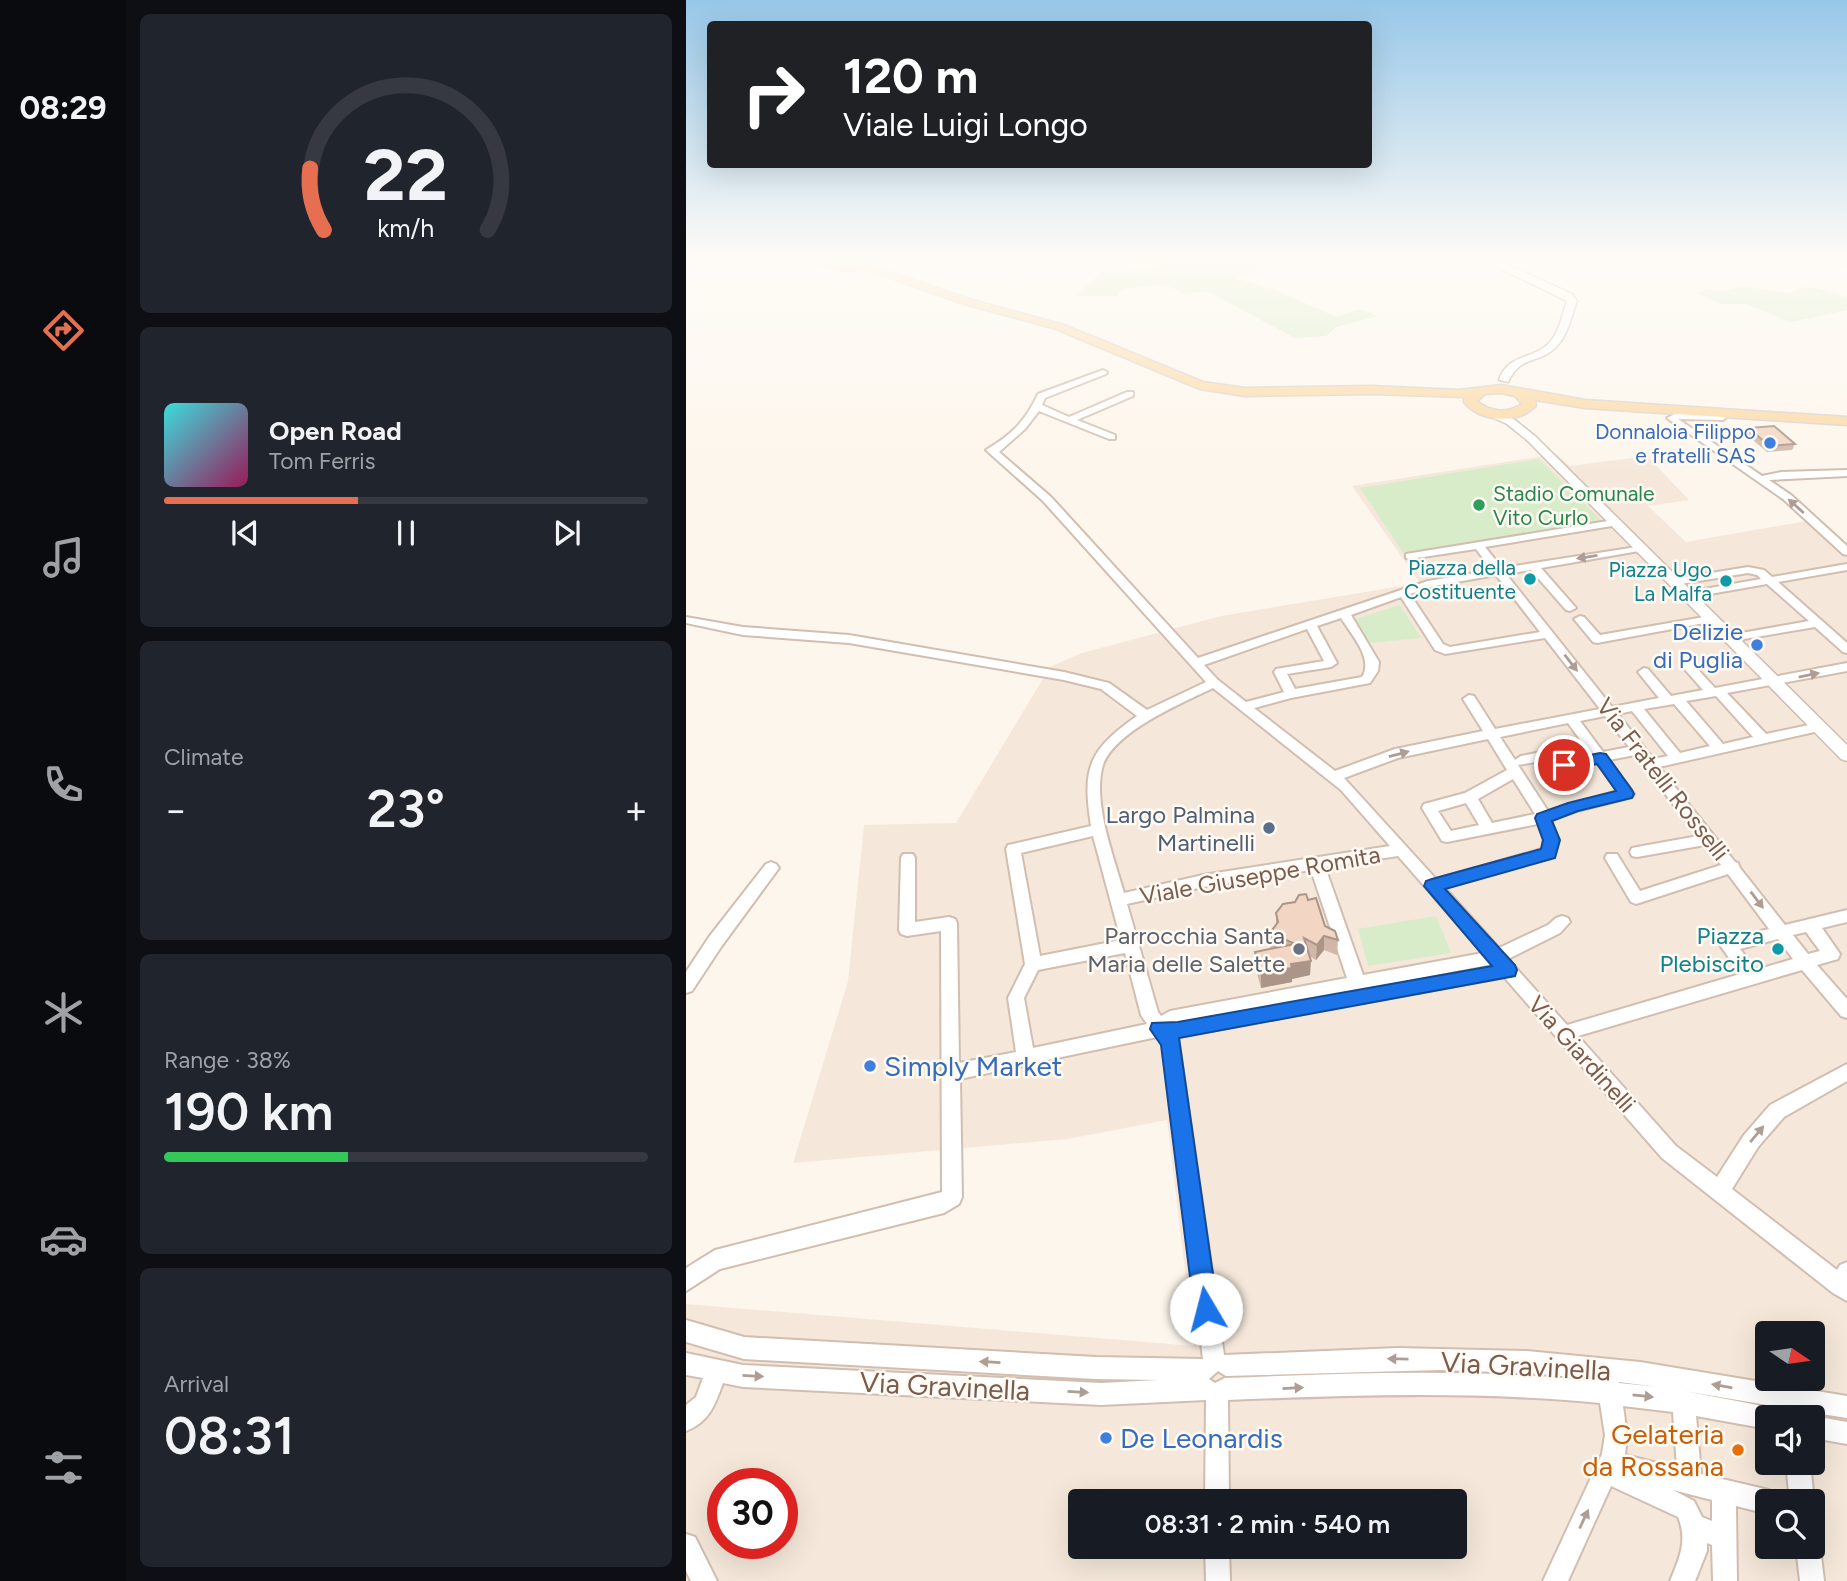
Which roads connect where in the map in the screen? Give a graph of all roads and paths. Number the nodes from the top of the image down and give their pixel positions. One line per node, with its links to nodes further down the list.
1 (1064, 329): 7 (main road)
2 (1561, 329): 4 (street)
3 (1103, 372): 9 (street)
4 (1504, 380): 5 (street); 8 (street)
5 (1492, 389): 7 (main road); 8 (main road)
6 (1130, 394): 14 (street)
7 (1475, 398): 11 (main road)
8 (1522, 402): 11 (main road); 12 (main road); 17 (street)
9 (1038, 407): 14 (street); 44 (street, Via Giardinelli)
10 (1840, 407): 13 (main road)
11 (1491, 413): 17 (street)
12 (1726, 413): 13 (main road); 19 (street)
13 (1779, 416): 15 (main road)
14 (1071, 419): 16 (street)
15 (1847, 423)
16 (1112, 437)
17 (1532, 439): 20 (street)
18 (1847, 473): 19 (street)
19 (1759, 479): 23 (street, one-way to 19)
20 (1614, 523): 21 (street); 22 (street)
21 (1479, 546): 24 (street); 27 (street, Via Fratelli Rosselli)
22 (1639, 548): 25 (street, one-way to 25); 29 (street)
23 (1847, 552)
24 (1410, 556)
25 (1534, 565): 27 (street); 32 (street)
26 (1847, 567): 28 (street)
27 (1499, 571): 30 (street); 39 (street, Via Fratelli Rosselli)
28 (1772, 581): 29 (street); 31 (street); 37 (street)
29 (1674, 582): 31 (street)
30 (1404, 593): 33 (street); 39 (street)
31 (1687, 594): 35 (street)
32 (1570, 608)
33 (1344, 613): 38 (street); 51 (street)
34 (1580, 619): 35 (street)
35 (1710, 619): 42 (street)
36 (686, 620): 57 (street)
37 (1819, 623): 41 (street); 42 (street)
38 (1310, 624): 44 (street); 51 (street)
39 (1548, 634): 56 (street, Via Fratelli Rosselli, one-way to 56)
40 (1847, 634): 41 (street)
41 (1833, 637): 43 (street)
42 (1730, 639): 48 (street)
43 (1847, 649)
44 (1197, 663): 49 (street, Via Giardinelli)
45 (1687, 665): 50 (street)
46 (1847, 667): 48 (street, one-way to 46)
47 (1644, 672): 53 (street)
48 (1772, 682): 50 (street); 59 (street)
49 (1214, 683): 54 (street, Via Giardinelli); 57 (street)
50 (1716, 692): 53 (street); 61 (street)
51 (1291, 694): 54 (street)
52 (1469, 699): 60 (street)
53 (1672, 700): 55 (street); 62 (street)
54 (1246, 706): 69 (street, Via Giardinelli)
55 (1634, 706): 56 (street); 66 (street)
56 (1610, 712): 58 (street); 63 (street, Via Fratelli Rosselli)
57 (1146, 716): 73 (street)
58 (1572, 719): 60 (street); 65 (street)
59 (1818, 727): 61 (street); 64 (street)
60 (1490, 734): 68 (street); 69 (street, one-way to 60)
61 (1763, 739): 62 (street)
62 (1720, 748): 66 (street)
63 (1640, 749): 65 (street); 67 (street, Via Fratelli Rosselli)
64 (1847, 755)
65 (1600, 758): 68 (street); 71 (street)
66 (1677, 758): 67 (street)
67 (1651, 764): 74 (street, Via Fratelli Rosselli)
68 (1518, 766): 70 (street); 71 (street)
69 (1335, 776): 75 (street, Via Giardinelli)
70 (1470, 797): 72 (street); 72 (street)
71 (1543, 818): 72 (street); 82 (street)
72 (1488, 827)
73 (1099, 829): 83 (street); 91 (street)
74 (1710, 839): 76 (street); 80 (street, Via Fratelli Rosselli)
75 (1400, 849): 79 (street, Viale Giuseppe Romita); 82 (street, Via Giardinelli)
76 (1637, 852)
77 (908, 858): 100 (street)
78 (1612, 858): 80 (street)
79 (1315, 863): 83 (street, Viale Giuseppe Romita); 95 (street)
80 (1733, 867): 87 (street, Via Fratelli Rosselli, one-way to 87)
81 (771, 868): 94 (street)
82 (1432, 886): 89 (street, Via Giardinelli)
83 (1121, 900): 88 (street)
84 (1847, 916): 86 (street)
85 (1562, 922): 89 (street)
86 (1810, 925): 87 (street); 90 (street)
87 (1782, 932): 90 (street, Via Fratelli Rosselli); 93 (street)
88 (1131, 945): 91 (street); 97 (street)
89 (1496, 957): 92 (street, Via Giardinelli); 95 (street)
90 (1804, 961): 93 (street); 96 (street, Via Fratelli Rosselli)
91 (1033, 964): 99 (street)
92 (1508, 970): 95 (street); 98 (street, Via Giardinelli)
93 (1752, 977): 98 (street)
94 (686, 986)
95 (1359, 990): 97 (street)
96 (1847, 1011)
97 (1159, 1029): 99 (street); 108 (street)
98 (1564, 1033): 102 (street, Via Giardinelli)
99 (1026, 1060): 100 (street)
100 (952, 1073): 103 (street)
101 (1847, 1073): 102 (street, one-way to 101)
102 (1719, 1191): 104 (street, Via Giardinelli)
103 (686, 1281)
104 (1845, 1287)
105 (686, 1331): 108 (street, Via Gravinella, one-way to 105)
106 (686, 1364): 107 (street, Via Gravinella)
107 (716, 1372): 108 (street, Via Gravinella, one-way to 108); 117 (street)
108 (1215, 1378): 109 (street, Via Gravinella); 122 (street)
109 (1608, 1381): 111 (street, Via Gravinella, one-way to 111); 113 (street, Via Gravinella, one-way to 109); 120 (street)
110 (1847, 1396): 112 (street, Via Gravinella)
111 (1684, 1402): 116 (street, Via Gravinella); 121 (street)
112 (1824, 1403): 114 (street, Via Gravinella); 115 (street, Via Gravinella)
113 (1777, 1405)
114 (1808, 1405)
115 (1847, 1407)
116 (1755, 1416)
117 (686, 1420)
118 (1825, 1429): 119 (street)
119 (1847, 1433)
120 (1608, 1467): 121 (street); 125 (street); 132 (street, one-way to 120)
121 (1690, 1483): 123 (street)
122 (1217, 1489)
123 (1724, 1490): 124 (street); 126 (street)
124 (1755, 1498)
125 (1694, 1526): 126 (street); 133 (street)
126 (1724, 1537): 134 (street)
127 (686, 1546): 130 (street)
128 (1217, 1559): 131 (street)
129 (1809, 1559): 135 (street)
130 (705, 1581)
131 (1217, 1581)
132 (1555, 1581)
133 (1682, 1581)
134 (1725, 1581)
135 (1812, 1581)

